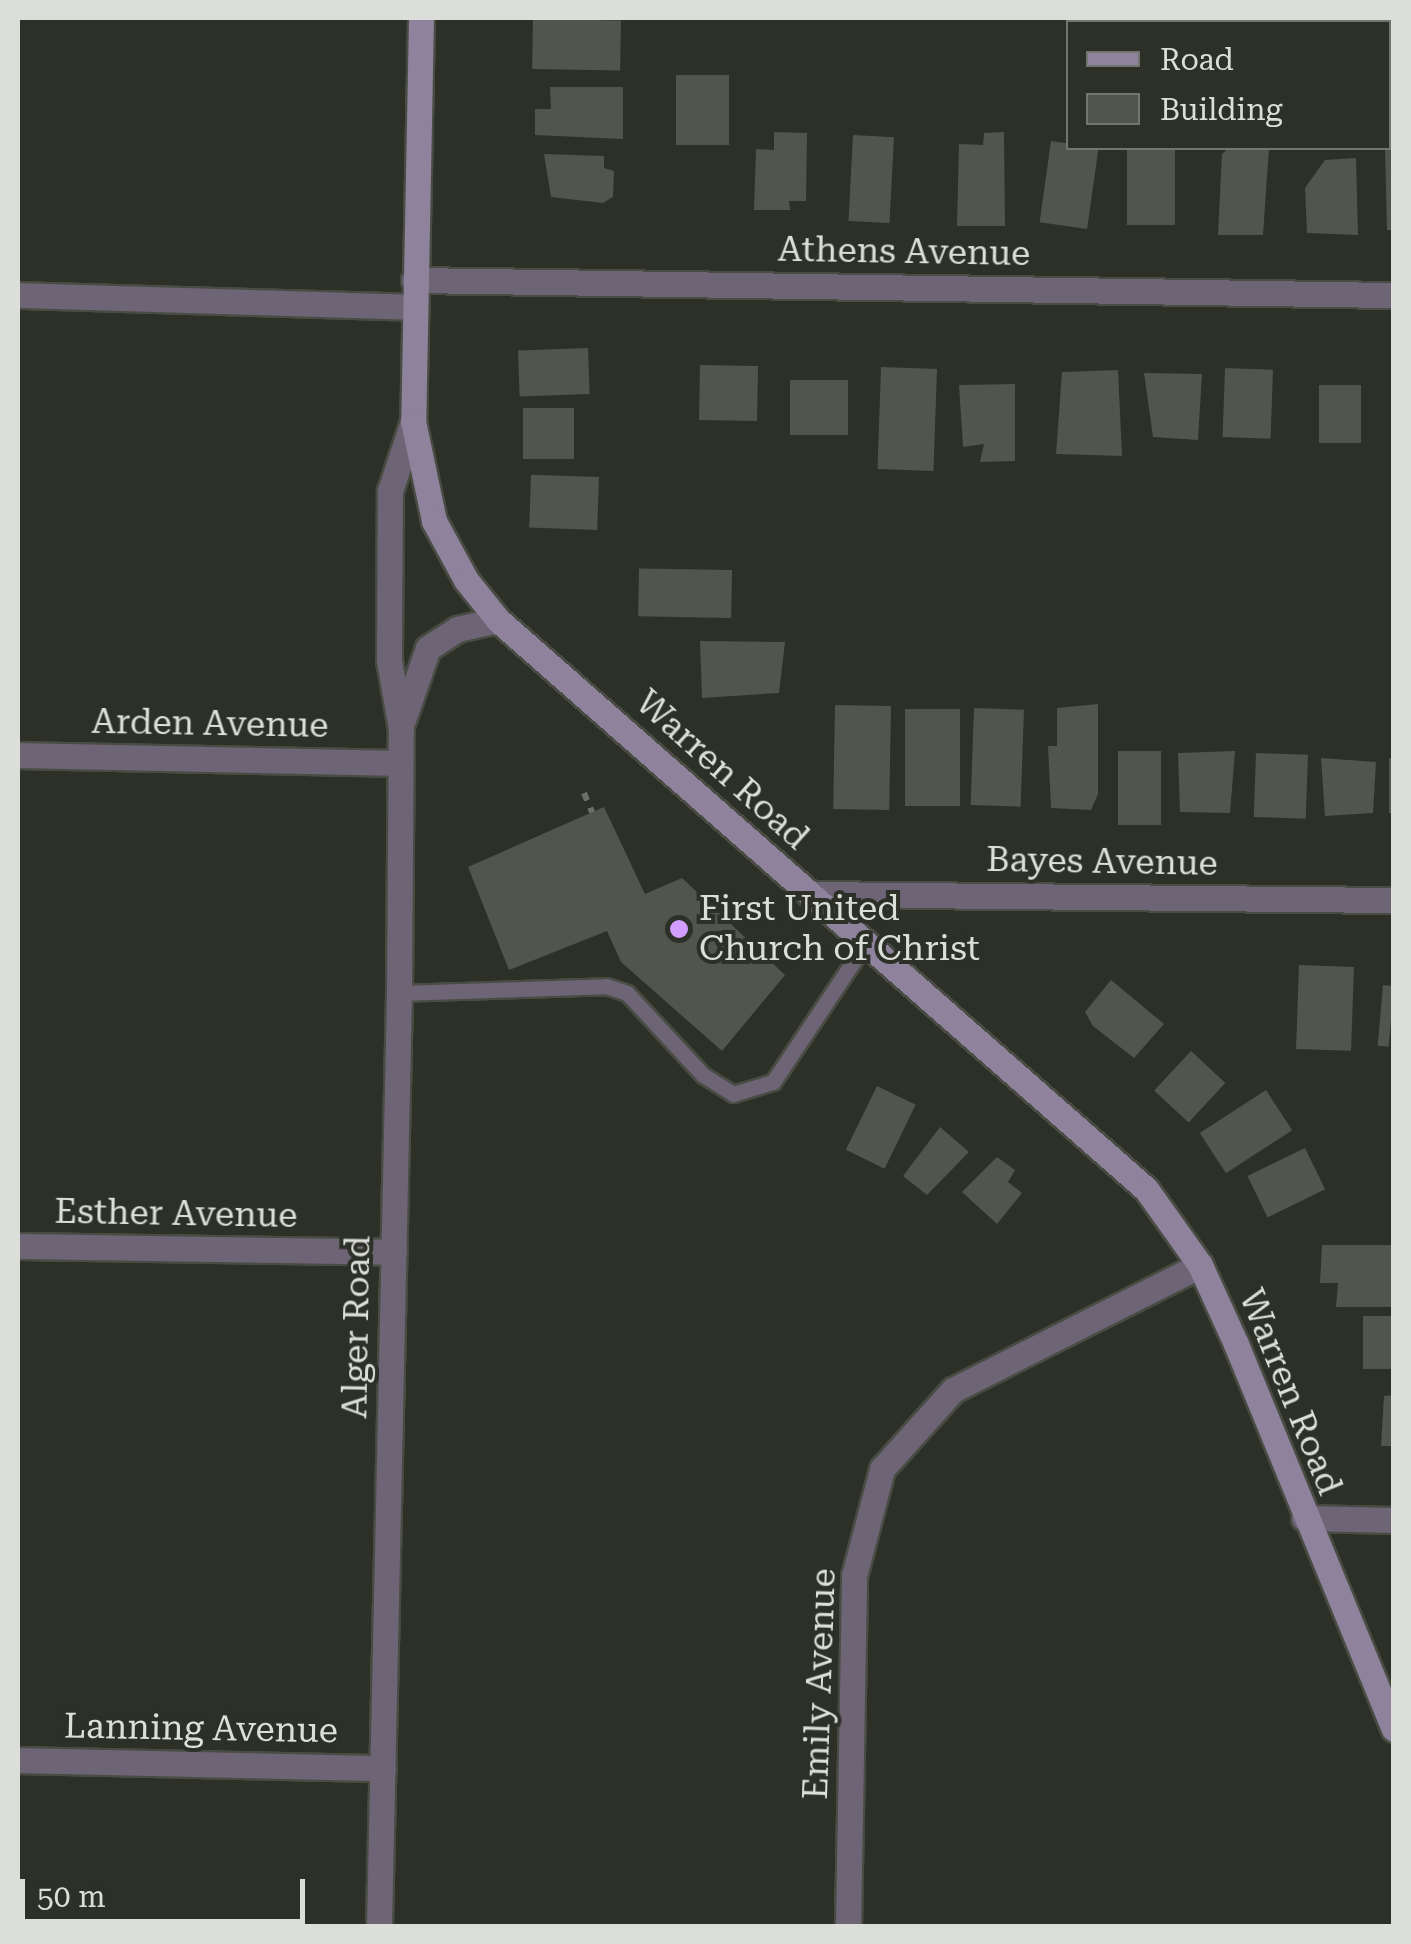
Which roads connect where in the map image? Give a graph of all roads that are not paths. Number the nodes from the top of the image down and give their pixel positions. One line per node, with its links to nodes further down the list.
1 (421, 18): 2 (main road, Warren Road)
2 (414, 280): 3 (street, Athens Avenue); 5 (main road, Warren Road)
3 (1394, 294)
4 (18, 295): 5 (street)
5 (415, 307): 6 (main road, Warren Road)
6 (414, 421): 7 (main road, Warren Road); 8 (street, Alger Road)
7 (498, 620): 8 (street, Alger Road); 11 (main road, Warren Road)
8 (400, 729): 10 (street, Alger Road)
9 (18, 755): 10 (street, Arden Avenue)
10 (400, 763): 14 (street, Alger Road)
11 (809, 894): 12 (street, Bayes Avenue); 13 (main road, Warren Road)
12 (1394, 900)
13 (866, 944): 14 (lane); 17 (main road, Warren Road)
14 (399, 992): 16 (street, Alger Road)
15 (18, 1246): 16 (street, Esther Avenue)
16 (394, 1252): 22 (street, Alger Road)
17 (1200, 1266): 18 (main road, Warren Road); 24 (street, Emily Avenue)
18 (1304, 1518): 19 (street); 20 (main road, Warren Road)
19 (1394, 1520)
20 (1394, 1729)
21 (18, 1760): 22 (street, Lanning Avenue)
22 (384, 1768): 23 (street, Alger Road)
23 (379, 1926)
24 (848, 1926)

